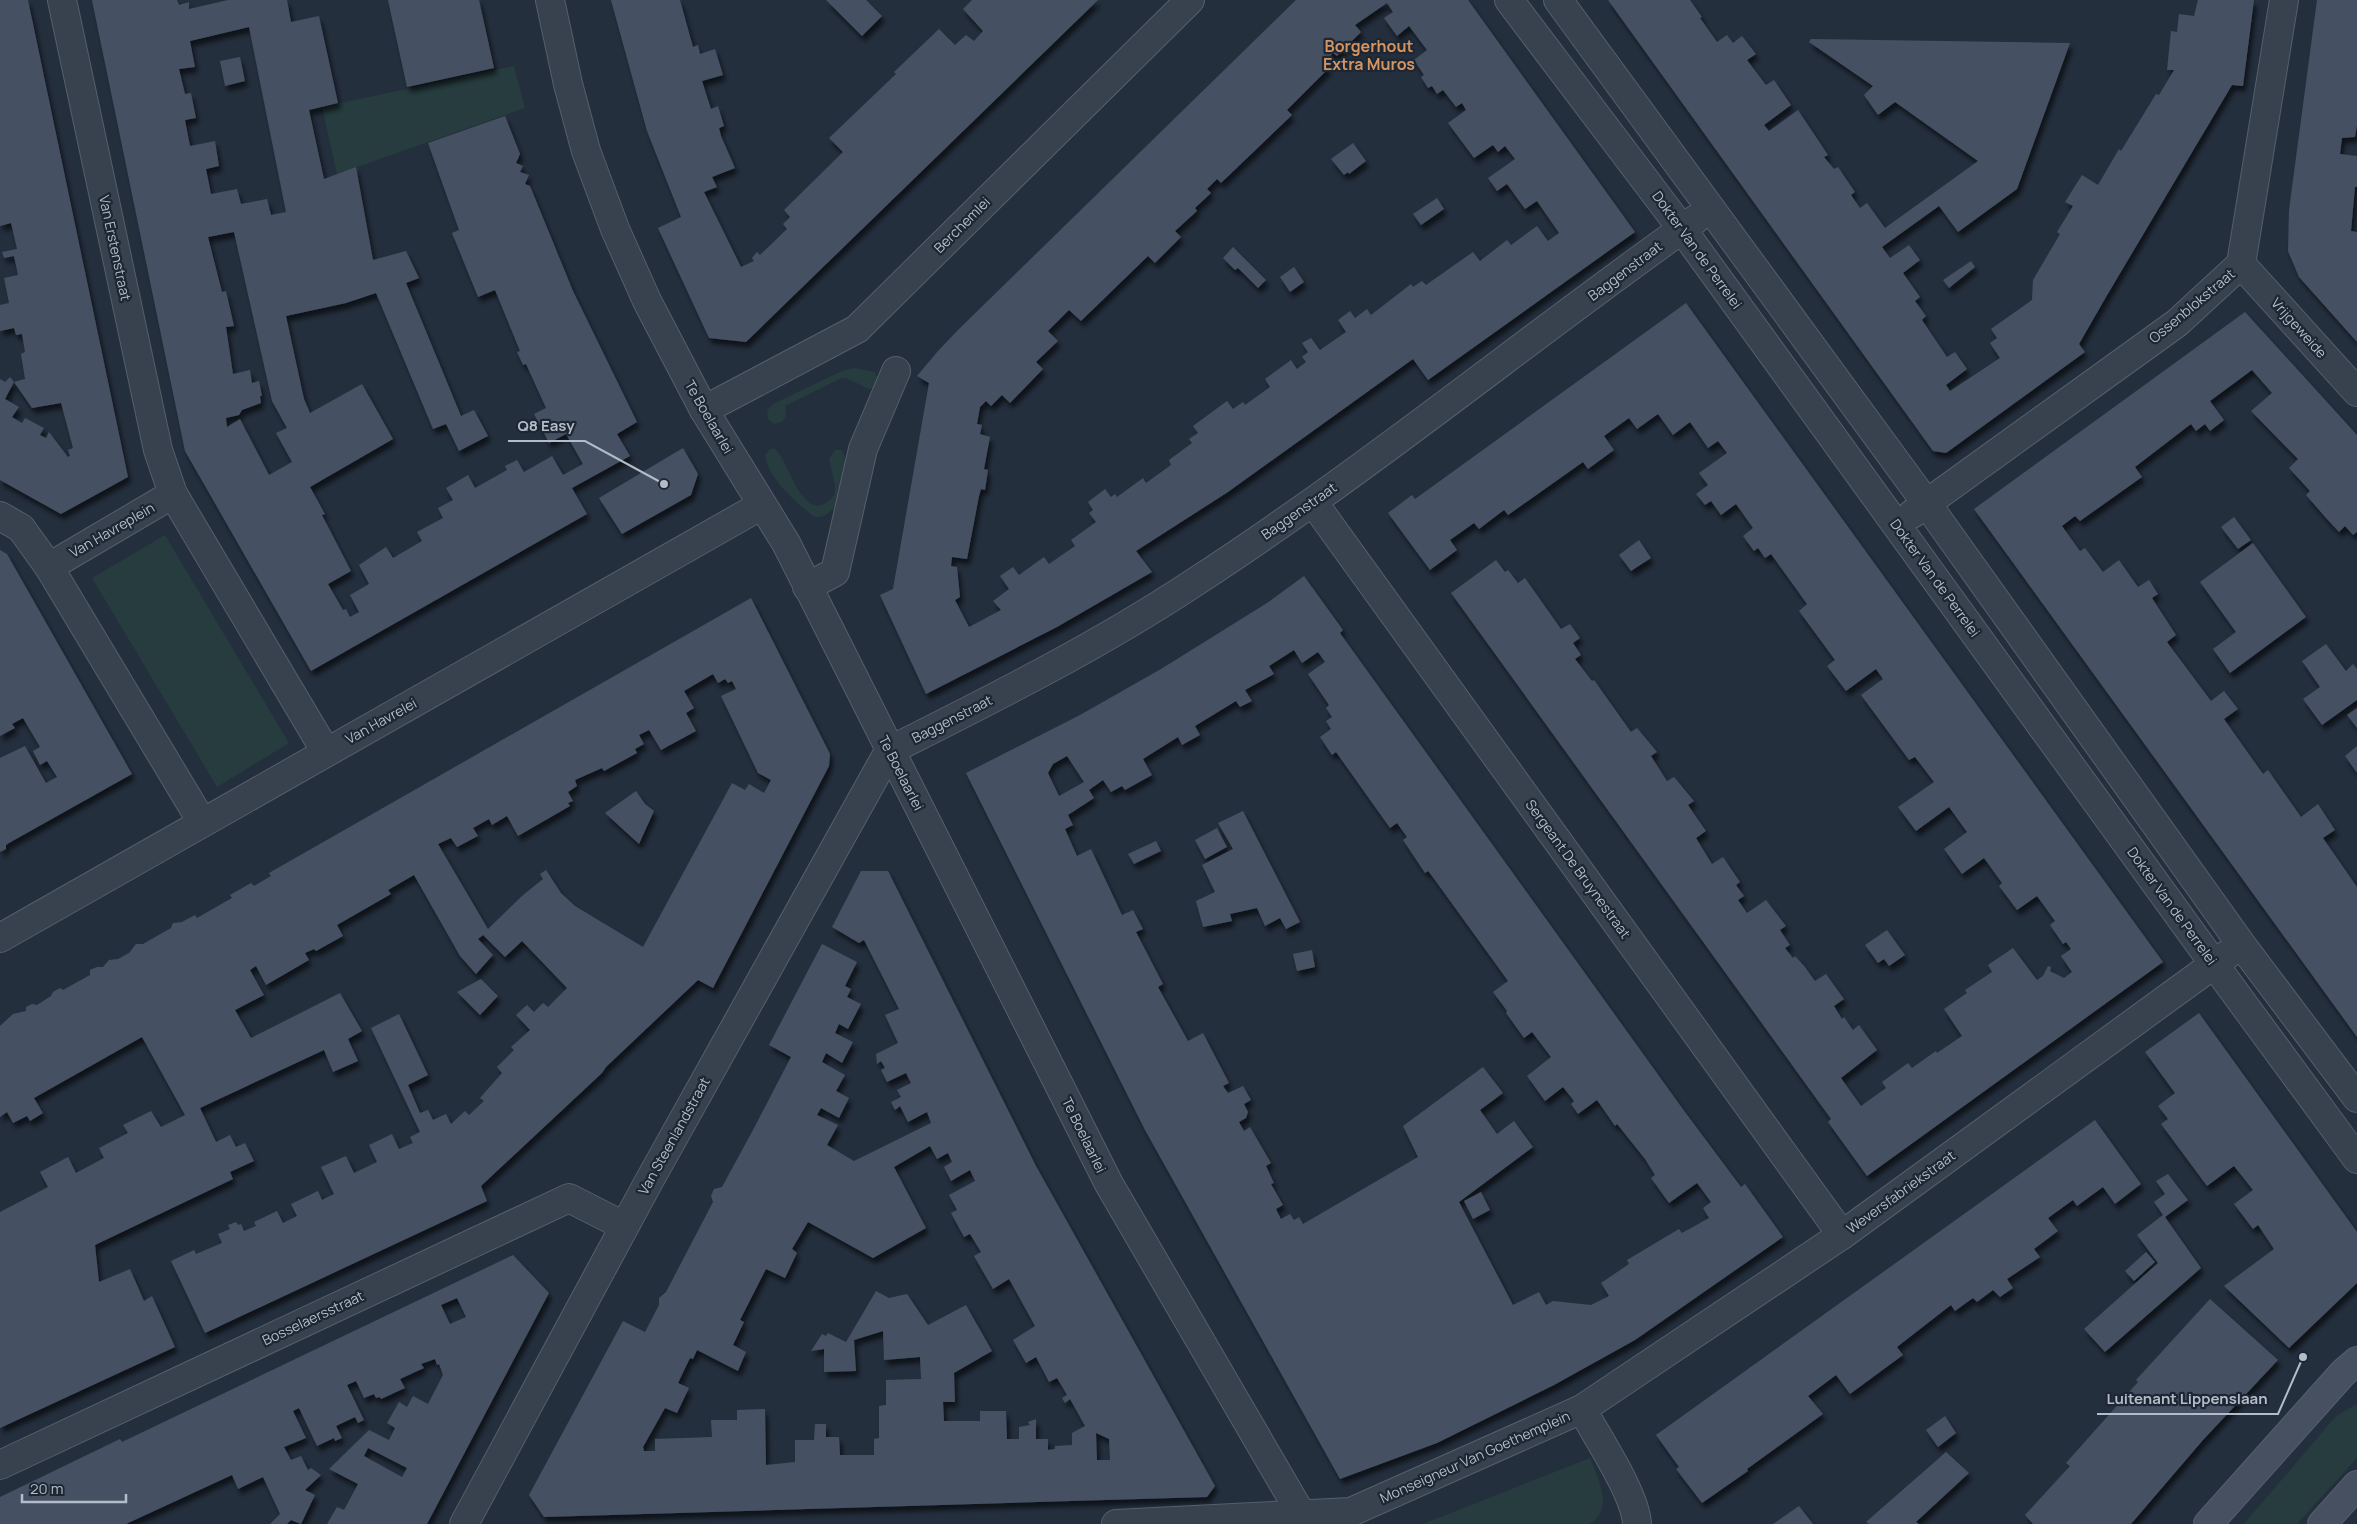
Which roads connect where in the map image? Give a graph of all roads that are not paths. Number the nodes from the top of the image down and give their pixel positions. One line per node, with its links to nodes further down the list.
1 (62, 0): 13 (street, Van Erstenstraat)
2 (550, 0): 12 (street, Te Boelaarlei)
3 (1190, 0): 12 (street, Berchemlei)
4 (1509, 0): 8 (street, Dokter Van de Perrelei)
5 (1558, 0): 7 (street)
6 (2284, 0): 9 (street, Ossenblokstraat)
7 (1711, 209): 8 (street, Baggenstraat); 15 (street)
8 (1682, 229): 14 (street, Baggenstraat); 18 (street, Dokter Van de Perrelei)
9 (2241, 264): 11 (street, Vrijgeweide); 15 (street, Ossenblokstraat)
10 (896, 371): 20 (street)
11 (2357, 392)
12 (704, 410): 16 (street, Te Boelaarlei)
13 (172, 494): 19 (street, Van Havreplein); 22 (street)
14 (1313, 502): 21 (street, Baggenstraat); 30 (street, Sergeant De Bruynestraat)
15 (1926, 504): 18 (street, Ossenblokstraat); 25 (street)
16 (762, 505): 20 (street, Te Boelaarlei); 22 (street, Van Havrelei)
17 (0, 516): 19 (street)
18 (1897, 525): 26 (street, Dokter Van de Perrelei)
19 (49, 566): 23 (street)
20 (807, 587): 21 (street, Te Boelaarlei)
21 (890, 751): 29 (street, Van Steenlandstraat); 35 (street, Te Boelaarlei)
22 (326, 752): 23 (street, Van Havrelei)
23 (202, 822): 24 (street, Van Havrelei)
24 (0, 938)
25 (2241, 944): 26 (street, Weversfabriekstraat); 27 (street)
26 (2214, 964): 28 (street, Dokter Van de Perrelei); 30 (street, Weversfabriekstraat)
27 (2357, 1098)
28 (2357, 1159)
29 (624, 1226): 33 (street, Bosselaersstraat); 36 (street, Van Steenlandstraat)
30 (1842, 1235): 32 (street, Weversfabriekstraat)
31 (2352, 1374): 39 (main road)
32 (1582, 1409): 35 (street, Monseigneur Van Goethemplein); 38 (street, Monseigneur Van Goethemplein)
33 (0, 1465)
34 (2357, 1485): 40 (main road)
35 (1304, 1520): 37 (street, Monseigneur Van Goethemplein)
36 (465, 1524)
37 (1116, 1524)
38 (1637, 1524)
39 (2208, 1524)
40 (2322, 1524)

